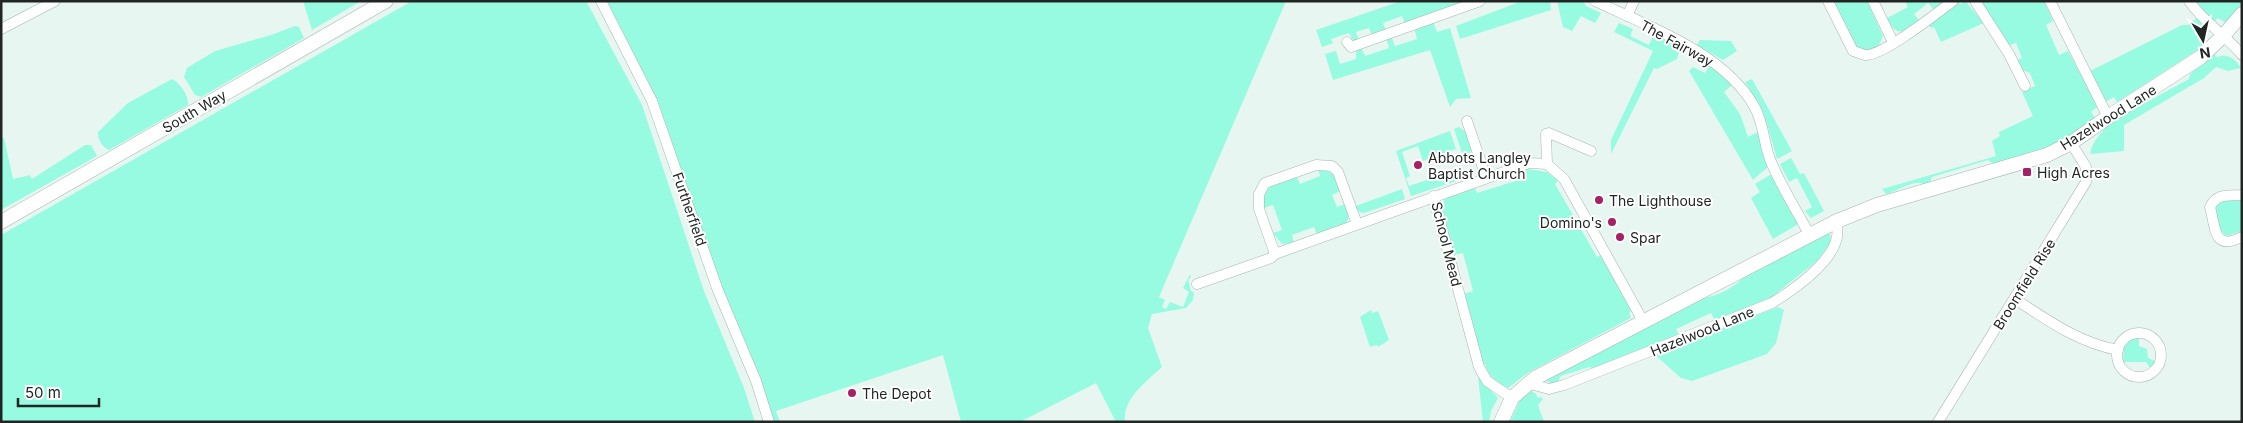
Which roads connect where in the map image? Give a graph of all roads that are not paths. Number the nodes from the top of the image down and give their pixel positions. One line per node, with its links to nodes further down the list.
1 (55, 1): 15 (street)
2 (386, 1): 30 (street, South Way)
3 (601, 1): 41 (street, Furtherfield)
4 (1480, 1): 18 (street)
5 (1595, 1): 14 (street, The Fairway)
6 (1634, 1): 14 (street)
7 (1828, 1): 17 (street)
8 (1873, 1): 17 (street)
9 (1953, 1): 17 (street)
10 (1975, 1): 20 (street)
11 (2050, 1): 21 (street)
12 (2189, 1): 16 (street)
13 (2242, 14): 16 (street, Hazelwood Lane)
14 (1627, 16): 32 (street, The Fairway)
15 (2, 27)
16 (2223, 36): 19 (street); 21 (street, Hazelwood Lane)
17 (1894, 42)
18 (1350, 49)
19 (2242, 55)
20 (2025, 86)
21 (2108, 117): 23 (street, Hazelwood Lane)
22 (1467, 120): 26 (street)
23 (2071, 143): 29 (street, Hazelwood Lane); 36 (street, Broomfield Rise)
24 (1592, 151): 25 (street)
25 (1547, 164): 26 (street, School Mead); 37 (street)
26 (1486, 177): 28 (street, School Mead)
27 (2242, 195): 33 (street)
28 (1433, 196): 31 (street); 40 (street, School Mead)
29 (1837, 221): 32 (street, Hazelwood Lane); 39 (street, Hazelwood Lane)
30 (1, 222)
31 (1357, 224): 34 (street); 34 (street)
32 (1809, 234): 37 (street, Hazelwood Lane)
33 (2242, 237)
34 (1275, 254): 35 (street)
35 (1197, 284)
36 (2015, 299): 38 (street); 43 (street, Broomfield Rise)
37 (1643, 321): 39 (street, Hazelwood Lane)
38 (2118, 350): 38 (street)
39 (1527, 383): 40 (street, Hazelwood Lane)
40 (1512, 398): 42 (street, Hazelwood Lane)
41 (769, 422)
42 (1500, 422)
43 (1938, 422)

